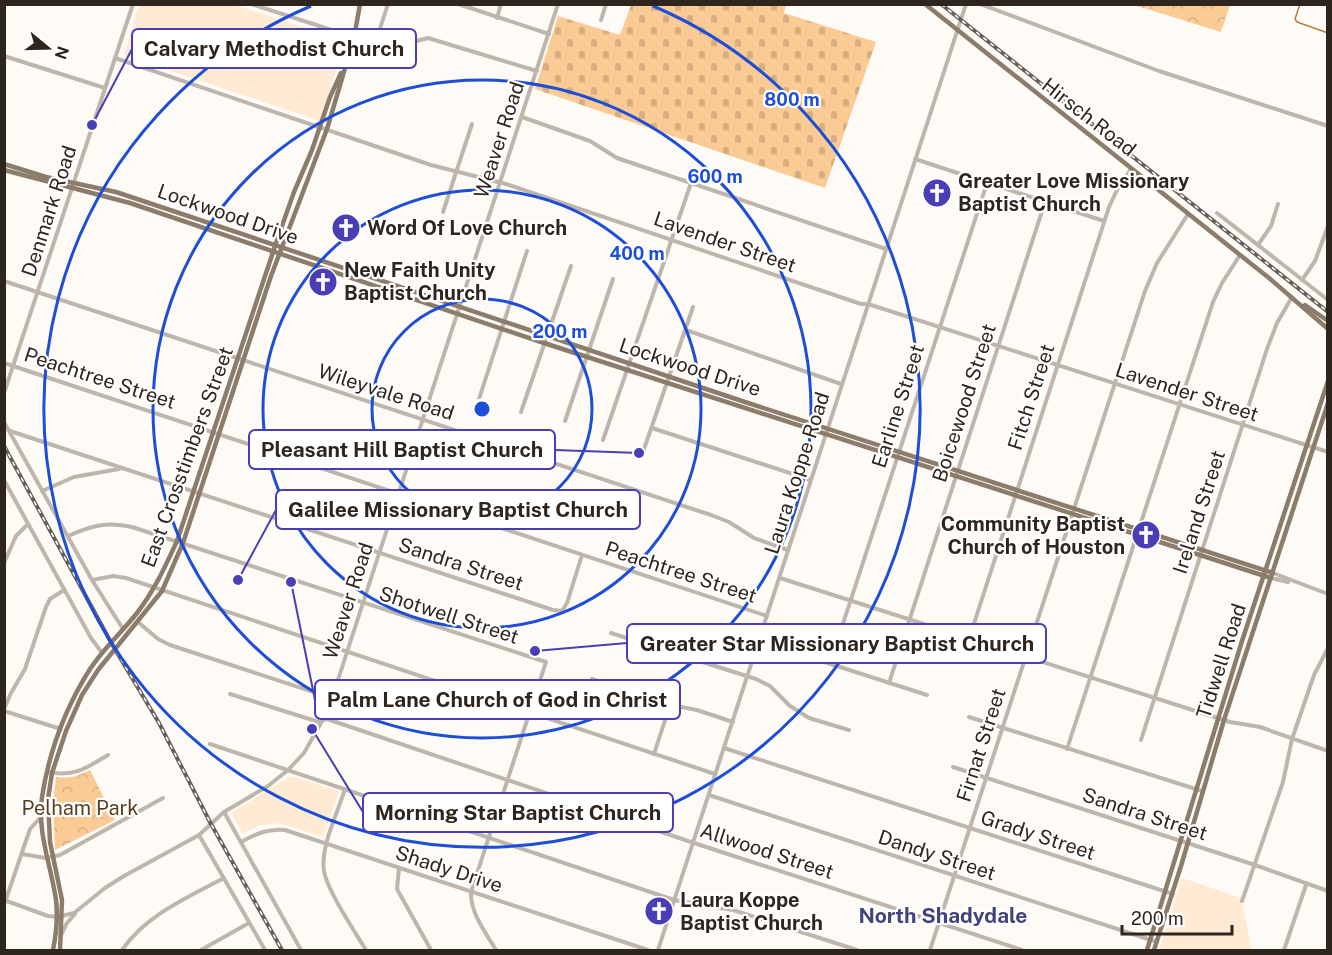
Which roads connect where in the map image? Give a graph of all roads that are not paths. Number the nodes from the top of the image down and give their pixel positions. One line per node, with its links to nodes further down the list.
1 (133, 4): 19 (street, Denmark Road)
2 (250, 4): 16 (street)
3 (360, 4): 16 (main road, East Crosstimbers Street)
4 (388, 4): 17 (street)
5 (458, 4): 12 (street)
6 (501, 4): 12 (street)
7 (558, 4): 15 (street, Weaver Road)
8 (606, 4): 13 (street)
9 (925, 4): 14 (main road, Hirsch Road)
10 (966, 4): 14 (street, Laura Koppe Road)
11 (980, 4): 25 (street)
12 (497, 18): 15 (street)
13 (601, 20)
14 (957, 31): 28 (street, Laura Koppe Road); 31 (main road, Hirsch Road)
15 (549, 34): 21 (street, Weaver Road)
16 (354, 38): 17 (street); 20 (main road, East Crosstimbers Street)
17 (375, 44): 21 (street)
18 (4, 56): 22 (street)
19 (115, 58): 22 (street, Denmark Road); 26 (street, Lavender Street)
20 (346, 62): 26 (main road, East Crosstimbers Street); 27 (main road, East Crosstimbers Street)
21 (537, 71): 23 (street, Weaver Road)
22 (105, 88): 37 (street, Denmark Road)
23 (522, 117): 34 (street, Weaver Road); 35 (street)
24 (472, 124): 32 (street)
25 (1328, 126)
26 (320, 127): 27 (street, Lavender Street); 38 (main road, East Crosstimbers Street)
27 (327, 129): 32 (street, Lavender Street); 39 (main road, East Crosstimbers Street)
28 (915, 159): 36 (street); 50 (street, Laura Koppe Road)
29 (4, 164): 33 (main road, Lockwood Drive)
30 (4, 170): 33 (main road, Lockwood Drive)
31 (1131, 170): 44 (main road, Hirsch Road); 45 (street, Fitch Street)
32 (456, 171): 34 (street, Lavender Street); 42 (street)
33 (22, 172): 37 (main road, Lockwood Drive)
34 (501, 183): 47 (street, Lavender Street); 63 (street, Weaver Road)
35 (691, 183): 47 (street); 50 (street)
36 (987, 183): 40 (street); 69 (street, Earline Street)
37 (74, 186): 49 (main road, Lockwood Drive); 58 (street, Denmark Road)
38 (297, 186): 39 (main road); 49 (main road, East Crosstimbers Street)
39 (303, 190): 51 (main road, East Crosstimbers Street)
40 (1045, 202): 45 (street); 74 (street, Boicewood Street)
41 (1278, 204): 48 (street)
42 (443, 212)
43 (1217, 213): 48 (street)
44 (1188, 214): 53 (main road, Hirsch Road); 87 (street, Firnat Street)
45 (1104, 221): 81 (street, Fitch Street)
46 (1328, 225): 56 (street)
47 (672, 240): 62 (street, Lavender Street); 78 (street)
48 (1258, 245): 56 (street)
49 (274, 248): 51 (main road, Lockwood Drive); 77 (main road, East Crosstimbers Street)
50 (886, 249): 62 (street, Laura Koppe Road)
51 (280, 251): 59 (main road, Lockwood Drive); 77 (main road, East Crosstimbers Street)
52 (527, 251): 67 (street)
53 (1240, 255): 60 (main road, Hirsch Road); 91 (street)
54 (571, 266): 72 (street)
55 (614, 279): 75 (street)
56 (1302, 280): 61 (street)
57 (4, 281): 58 (street, Wileyvale Road)
58 (38, 292): 77 (street, Wileyvale Road); 80 (street, Denmark Road)
59 (413, 294): 63 (main road, Lockwood Drive); 65 (main road, Lockwood Drive)
60 (1292, 297): 66 (main road, Hirsch Road); 70 (main road, Hirsch Road); 97 (street, Ireland Street)
61 (1328, 300)
62 (868, 304): 69 (street, Lavender Street); 86 (street, Laura Koppe Road)
63 (461, 307): 65 (street, Weaver Road); 67 (main road, Lockwood Drive)
64 (693, 307): 71 (street)
65 (459, 314): 68 (main road, Lockwood Drive); 94 (street, Weaver Road)
66 (1328, 321)
67 (504, 322): 68 (street); 72 (main road, Lockwood Drive)
68 (501, 328): 73 (main road, Lockwood Drive); 89 (street)
69 (939, 328): 74 (street, Lavender Street); 107 (street, Earline Street)
70 (1328, 329)
71 (686, 330): 83 (street); 86 (street)
72 (546, 336): 73 (street); 75 (main road, Lockwood Drive)
73 (544, 343): 76 (main road, Lockwood Drive); 93 (street)
74 (999, 346): 81 (street, Lavender Street); 109 (street, Boicewood Street)
75 (589, 350): 76 (street); 78 (main road, Lockwood Drive)
76 (587, 357): 82 (main road, Lockwood Drive); 95 (street)
77 (241, 359): 94 (street, Wileyvale Road); 101 (main road, East Crosstimbers Street)
78 (628, 362): 82 (street); 83 (main road, Lockwood Drive)
79 (4, 363): 80 (street, Peachtree Street)
80 (14, 366): 88 (street, Denmark Road); 101 (street, Peachtree Street)
81 (1058, 366): 87 (street, Lavender Street); 112 (street, Fitch Street)
82 (626, 369): 85 (main road, Lockwood Drive); 102 (street)
83 (669, 376): 85 (street); 100 (main road, Lockwood Drive)
84 (1328, 381): 90 (main road, Tidwell Road)
85 (667, 382): 98 (street); 100 (main road, Lockwood Drive)
86 (842, 384): 100 (street, Laura Koppe Road)
87 (1115, 384): 91 (street, Lavender Street); 118 (street, Firnat Street)
88 (4, 393)
89 (479, 399)
90 (1321, 402): 92 (main road); 103 (main road, Tidwell Road)
91 (1179, 404): 97 (street, Lavender Street); 122 (street)
92 (1327, 404): 104 (main road, Tidwell Road)
93 (521, 412)
94 (424, 421): 115 (street, Weaver Road); 127 (street, Wileyvale Road)
95 (566, 421)
96 (4, 422): 99 (street)
97 (1243, 425): 103 (street, Lavender Street); 126 (street, Ireland Street)
98 (652, 428): 105 (street); 111 (street)
99 (10, 431): 108 (street, Sandra Street); 113 (street)
100 (827, 431): 107 (main road, Lockwood Drive); 111 (street, Laura Koppe Road)
101 (217, 432): 114 (main road, East Crosstimbers Street); 115 (street, Peachtree Street); 116 (main road, East Crosstimbers Street)
102 (603, 440)
103 (1307, 446): 104 (street, Lavender Street); 119 (main road, Tidwell Road)
104 (1313, 448): 106 (street, Lavender Street); 120 (main road, Tidwell Road)
105 (644, 452)
106 (1328, 452)
107 (898, 454): 109 (main road, Lockwood Drive); 141 (street, Earline Street)
108 (121, 469): 113 (street); 114 (street, Sandra Street)
109 (957, 473): 112 (main road, Lockwood Drive); 117 (main road, Lockwood Drive); 144 (street, Boicewood Street)
110 (4, 480): 121 (street)
111 (811, 480): 127 (street, Laura Koppe Road)
112 (1017, 489): 117 (street, Fitch Street); 118 (main road, Lockwood Drive)
113 (42, 491): 124 (street)
114 (193, 492): 116 (street, Sandra Street); 125 (main road, East Crosstimbers Street)
115 (399, 494): 128 (street, Weaver Road); 129 (street, Peachtree Street)
116 (200, 495): 125 (main road, East Crosstimbers Street); 128 (street, Sandra Street)
117 (1015, 495): 118 (main road, Lockwood Drive); 149 (street, Fitch Street)
118 (1073, 510): 122 (main road, Lockwood Drive); 123 (main road, Lockwood Drive); 156 (street, Firnat Street)
119 (1286, 510): 120 (main road); 132 (main road, Tidwell Road)
120 (1292, 512): 133 (main road, Tidwell Road)
121 (28, 524): 131 (street); 138 (street)
122 (1138, 528): 123 (street); 126 (main road, Lockwood Drive)
123 (1137, 534): 130 (main road, Lockwood Drive); 158 (street)
124 (68, 536): 125 (street, Shotwell Street); 136 (street)
125 (180, 542): 137 (main road, East Crosstimbers Street); 139 (main road, East Crosstimbers Street); 142 (street, Shotwell Street)
126 (1203, 549): 130 (street, Ireland Street); 132 (main road, Lockwood Drive)
127 (788, 550): 135 (street, Laura Koppe Road)
128 (380, 554): 129 (street, Sandra Street); 142 (street, Weaver Road)
129 (582, 555): 143 (street, Peachtree Street)
130 (1201, 556): 134 (main road, Lockwood Drive); 164 (street, Ireland Street)
131 (4, 563)
132 (1266, 571): 133 (main road, Lockwood Drive); 134 (main road, Tidwell Road)
133 (1272, 576): 134 (main road, Lockwood Drive); 140 (street, Lockwood Drive); 152 (main road, Tidwell Road)
134 (1264, 577): 151 (main road, Tidwell Road)
135 (780, 578): 141 (street, Peachtree Street); 143 (street, Laura Koppe Road)
136 (92, 580): 137 (street); 146 (street)
137 (155, 588): 139 (street); 146 (main road, East Crosstimbers Street)
138 (64, 590): 155 (street); 166 (street)
139 (162, 591): 145 (main road, East Crosstimbers Street); 154 (street)
140 (1328, 594)
141 (851, 601): 144 (street, Peachtree Street); 148 (street, Earline Street)
142 (364, 603): 154 (street, Weaver Road); 167 (street, Shotwell Street)
143 (767, 616): 150 (street, Laura Koppe Road)
144 (910, 620): 149 (street, Peachtree Street); 160 (street, Boicewood Street)
145 (138, 622): 163 (street); 174 (main road, East Crosstimbers Street)
146 (123, 629): 155 (main road, East Crosstimbers Street)
147 (611, 633): 157 (street)
148 (838, 639)
149 (969, 639): 156 (street, Peachtree Street)
150 (759, 641): 157 (street, Laura Koppe Road); 160 (street)
151 (1242, 641): 152 (main road); 169 (main road, Tidwell Road)
152 (1249, 644): 170 (main road, Tidwell Road)
153 (1328, 648): 176 (street)
154 (347, 653): 163 (street, Weaver Road); 167 (street)
155 (102, 654): 174 (main road, East Crosstimbers Street)
156 (1026, 657): 158 (street, Peachtree Street); 173 (street, Firnat Street)
157 (747, 677): 172 (street, Laura Koppe Road); 175 (street)
158 (1090, 678): 164 (street, Peachtree Street); 180 (street)
159 (592, 679): 165 (street)
160 (889, 683): 162 (street)
161 (230, 694): 171 (street, Allwood Street)
162 (927, 695)
163 (332, 698): 171 (street, Weaver Road)
164 (1155, 699): 169 (street, Peachtree Street); 177 (street, Ireland Street)
165 (670, 705): 172 (street); 182 (street)
166 (4, 710): 174 (street)
167 (530, 713): 182 (street); 189 (street)
168 (969, 717): 173 (street)
169 (1218, 718): 170 (street, Peachtree Street); 191 (main road, Tidwell Road)
170 (1224, 720): 176 (street, Peachtree Street); 192 (main road, Tidwell Road)
171 (322, 721): 185 (street, Weaver Road); 189 (street, Allwood Street)
172 (733, 722): 179 (street, Laura Koppe Road)
173 (1003, 728): 180 (street); 188 (street, Firnat Street)
174 (63, 730): 186 (main road, East Crosstimbers Street)
175 (849, 730)
176 (1292, 739): 181 (street, Peachtree Street); 210 (street)
177 (1141, 740)
178 (210, 744): 185 (street)
179 (724, 748): 187 (street, Laura Koppe Road); 197 (street, Grady Street)
180 (1068, 749): 191 (street)
181 (1328, 752)
182 (654, 754): 187 (street)
183 (108, 755): 186 (street)
184 (953, 767): 188 (street, Sandra Street)
185 (288, 770): 190 (street); 195 (street, Weaver Road)
186 (50, 773): 196 (main road, East Crosstimbers Street); 208 (main road, East Crosstimbers Street)
187 (716, 774): 193 (street, Laura Koppe Road)
188 (987, 778): 197 (street, Firnat Street); 202 (street, Sandra Street)
189 (507, 780): 201 (street); 204 (street, Allwood Street)
190 (345, 789): 201 (street); 206 (street)
191 (1196, 789): 192 (street); 202 (main road, Tidwell Road)
192 (1202, 791): 205 (main road, Tidwell Road)
193 (709, 795): 204 (street, Laura Koppe Road); 212 (street, Dandy Street)
194 (163, 798): 208 (street)
195 (224, 812): 200 (street, Weaver Road); 203 (street)
196 (42, 818): 198 (street); 199 (main road, East Crosstimbers Street)
197 (969, 829): 212 (street, Firnat Street); 217 (street, Grady Street)
198 (30, 831): 199 (street); 207 (street)
199 (42, 832): 209 (main road, East Crosstimbers Street)
200 (199, 835): 213 (street); 222 (street, Weaver Road)
201 (488, 837): 216 (street); 219 (street)
202 (1181, 841): 205 (street, Sandra Street); 217 (main road, Tidwell Road)
203 (241, 842): 206 (street, Shady Drive); 234 (street)
204 (694, 843): 219 (street, Laura Koppe Road); 225 (street, Allwood Street)
205 (1188, 843): 210 (street, Sandra Street); 218 (main road, Tidwell Road)
206 (326, 844): 211 (street, Shady Drive); 235 (street)
207 (22, 854): 209 (street); 221 (street)
208 (53, 857): 209 (street); 223 (main road, East Crosstimbers Street)
209 (46, 858): 223 (main road, East Crosstimbers Street)
210 (1255, 865): 214 (street, Sandra Street); 220 (street)
211 (399, 868): 216 (street, Shady Drive); 236 (street)
212 (954, 876): 225 (street, Firnat Street); 227 (street, Dandy Street)
213 (224, 878): 224 (street); 231 (street)
214 (1306, 885): 215 (street, Sandra Street); 245 (street)
215 (1328, 891)
216 (471, 892): 237 (street); 238 (street, Shady Drive)
217 (1166, 892): 218 (street, Grady Street); 227 (main road, Tidwell Road)
218 (1173, 894): 228 (main road, Tidwell Road)
219 (674, 900): 239 (street, Laura Koppe Road); 240 (street)
220 (1242, 901)
221 (5, 902): 223 (street)
222 (77, 911): 223 (street, Weaver Road); 226 (street)
223 (59, 916): 226 (main road); 229 (main road)
224 (249, 923): 232 (street); 233 (street)
225 (939, 924): 241 (street, Firnat Street); 242 (street, Allwood Street)
226 (61, 935): 230 (main road)
227 (1150, 940): 228 (street, Dandy Street); 243 (main road, Tidwell Road)
228 (1157, 942): 244 (main road, Tidwell Road)
229 (53, 951)
230 (60, 951)
231 (122, 951)
232 (201, 951)
233 (265, 951)
234 (301, 951)
235 (366, 951)
236 (431, 951)
237 (496, 951)
238 (648, 951)
239 (658, 951)
240 (857, 951)
241 (930, 951)
242 (1022, 951)
243 (1147, 951)
244 (1154, 951)
245 (1284, 951)

